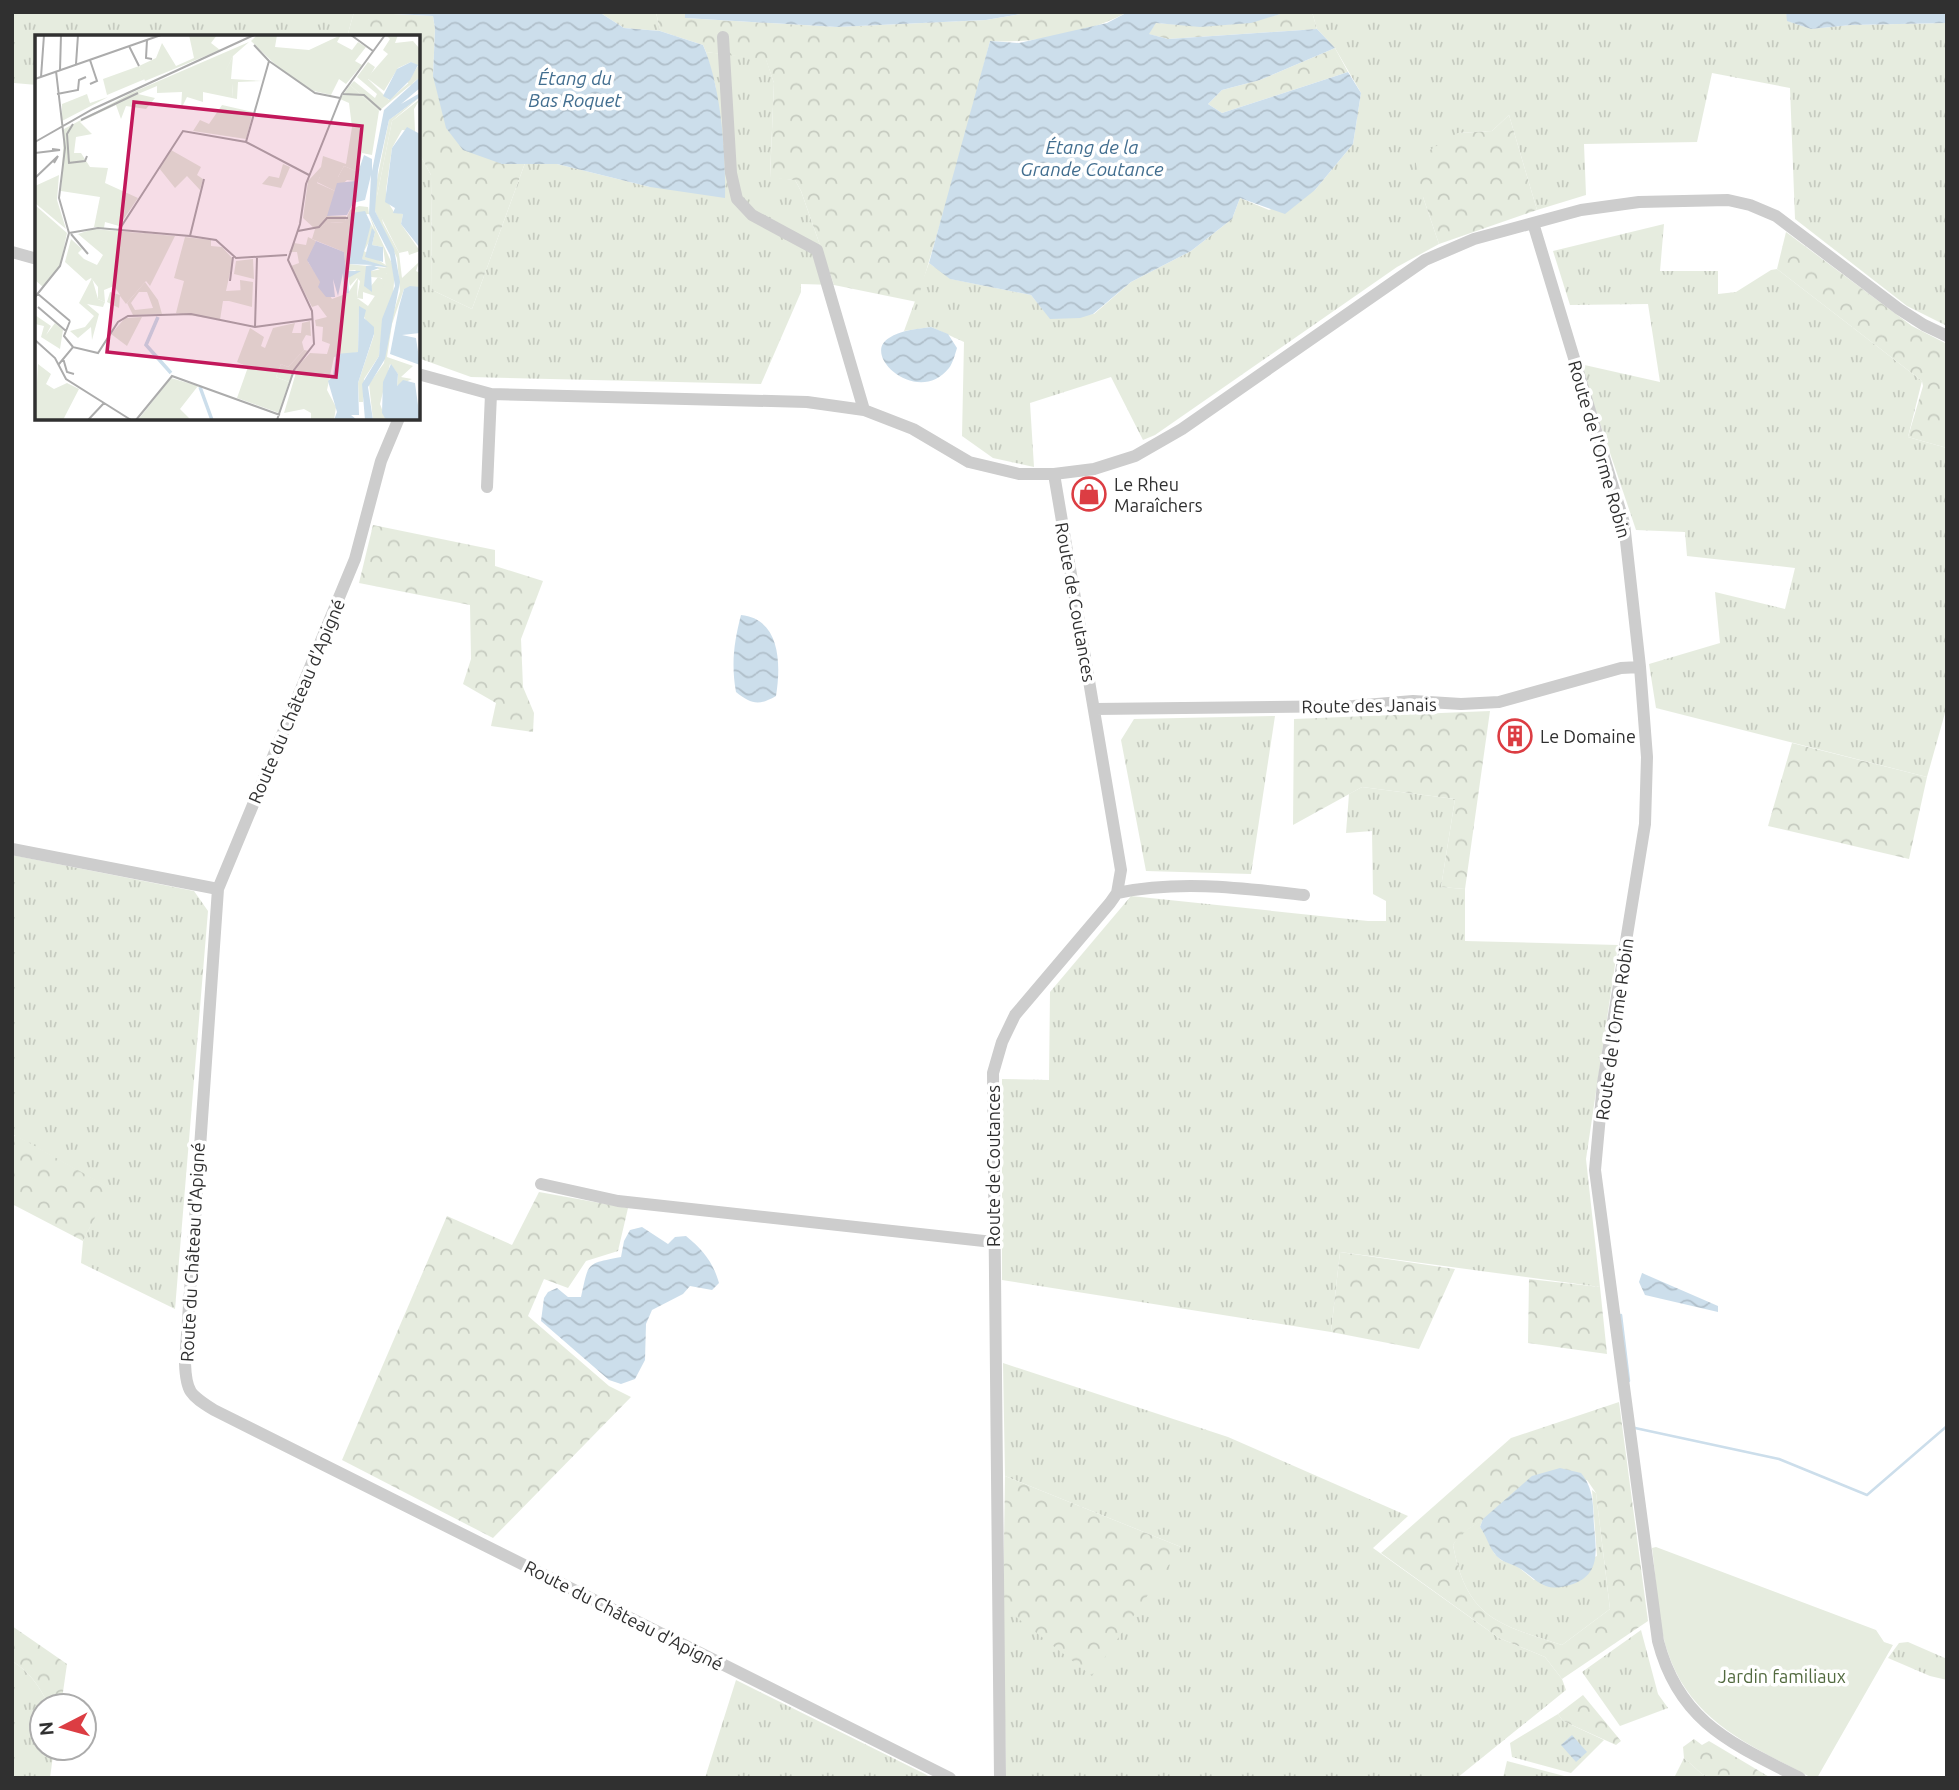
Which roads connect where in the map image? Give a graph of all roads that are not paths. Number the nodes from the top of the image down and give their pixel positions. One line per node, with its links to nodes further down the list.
1 (723, 37): 8 (street)
2 (1533, 223): 5 (street); 10 (street); 12 (street, Route de l'Orme Robin)
3 (12, 252): 4 (street)
4 (35, 258)
5 (1947, 335)
6 (420, 375): 7 (street)
7 (491, 394): 8 (street); 11 (street)
8 (864, 410): 10 (street)
9 (398, 420): 15 (street, Route du Château d'Apigné)
10 (1054, 474): 13 (street, Route de Coutances)
11 (487, 487)
12 (1640, 667): 13 (street, Route des Janais); 22 (street, Route de l'Orme Robin)
13 (1095, 709): 16 (street, Route de Coutances)
14 (12, 849): 15 (street)
15 (218, 889): 20 (street, Route du Château d'Apigné)
16 (1117, 893): 17 (street); 19 (street, Route de Coutances)
17 (1304, 895)
18 (541, 1184): 19 (street)
19 (993, 1242): 21 (street, Route de Coutances)
20 (950, 1778)
21 (1000, 1778)
22 (1800, 1778)

